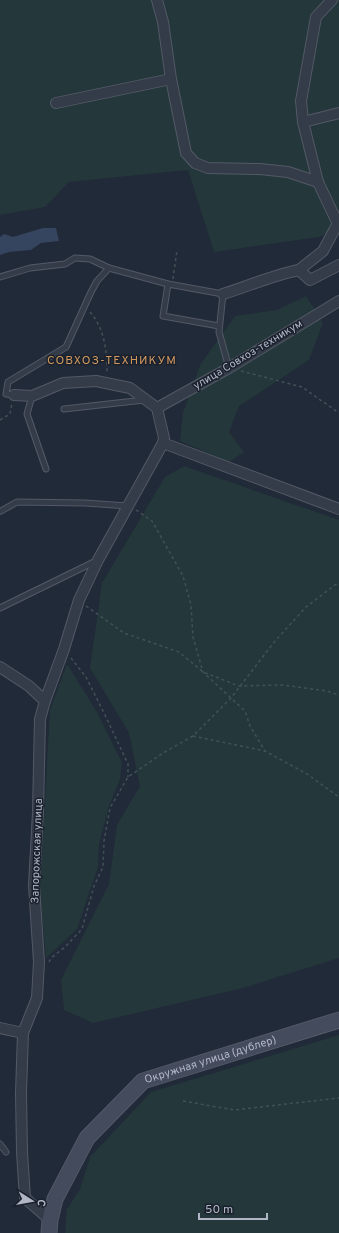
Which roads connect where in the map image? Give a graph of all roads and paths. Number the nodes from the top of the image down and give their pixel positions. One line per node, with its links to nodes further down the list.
1 (157, 0): 3 (street)
2 (332, 0): 6 (street)
3 (171, 79): 4 (street); 7 (street)
4 (56, 103)
5 (339, 113): 6 (street)
6 (304, 122): 7 (street)
7 (318, 182): 8 (street)
8 (338, 222): 12 (street)
9 (177, 250): 14 (path)
10 (339, 265): 12 (street)
11 (109, 268): 13 (lane); 14 (lane); 17 (lane)
12 (299, 270): 15 (street)
13 (0, 277)
14 (170, 284): 15 (lane); 18 (lane)
15 (223, 294): 18 (lane)
16 (339, 301): 19 (street, улица Совхоз-техникум)
17 (85, 306): 20 (path); 21 (lane)
18 (219, 326): 19 (lane)
19 (229, 368): 25 (street, улица Совхоз-техникум); 26 (path)
20 (105, 382): 22 (street); 23 (street)
21 (14, 395): 22 (street); 27 (path)
22 (32, 396): 29 (lane)
23 (147, 400): 24 (lane); 25 (street)
24 (64, 408)
25 (157, 408): 28 (street)
26 (339, 413)
27 (0, 420)
28 (163, 443): 30 (street, Запорожская улица); 31 (street)
29 (46, 469)
30 (129, 506): 32 (lane); 33 (street, Запорожская улица); 39 (path)
31 (339, 509)
32 (0, 511)
33 (98, 560): 35 (street, Запорожская улица); 36 (lane)
34 (339, 582): 40 (path)
35 (79, 601): 37 (street, Запорожская улица); 39 (path)
36 (0, 608)
37 (64, 649): 43 (street, Запорожская улица); 46 (path)
38 (0, 667): 43 (street)
39 (203, 672): 40 (path); 42 (path)
40 (240, 686): 41 (path); 42 (path)
41 (339, 695)
42 (231, 698): 44 (path); 45 (path)
43 (45, 701): 51 (street, Запорожская улица)
44 (193, 736): 45 (path); 46 (path)
45 (265, 751): 47 (path)
46 (128, 777): 48 (path)
47 (339, 797)
48 (48, 964)
49 (339, 1020): 56 (street, Окружная улица (дублер))
50 (0, 1028): 51 (street)
51 (23, 1033): 56 (street)
52 (339, 1098): 53 (path)
53 (183, 1101)
54 (0, 1144): 55 (lane)
55 (6, 1152)
56 (49, 1226)

